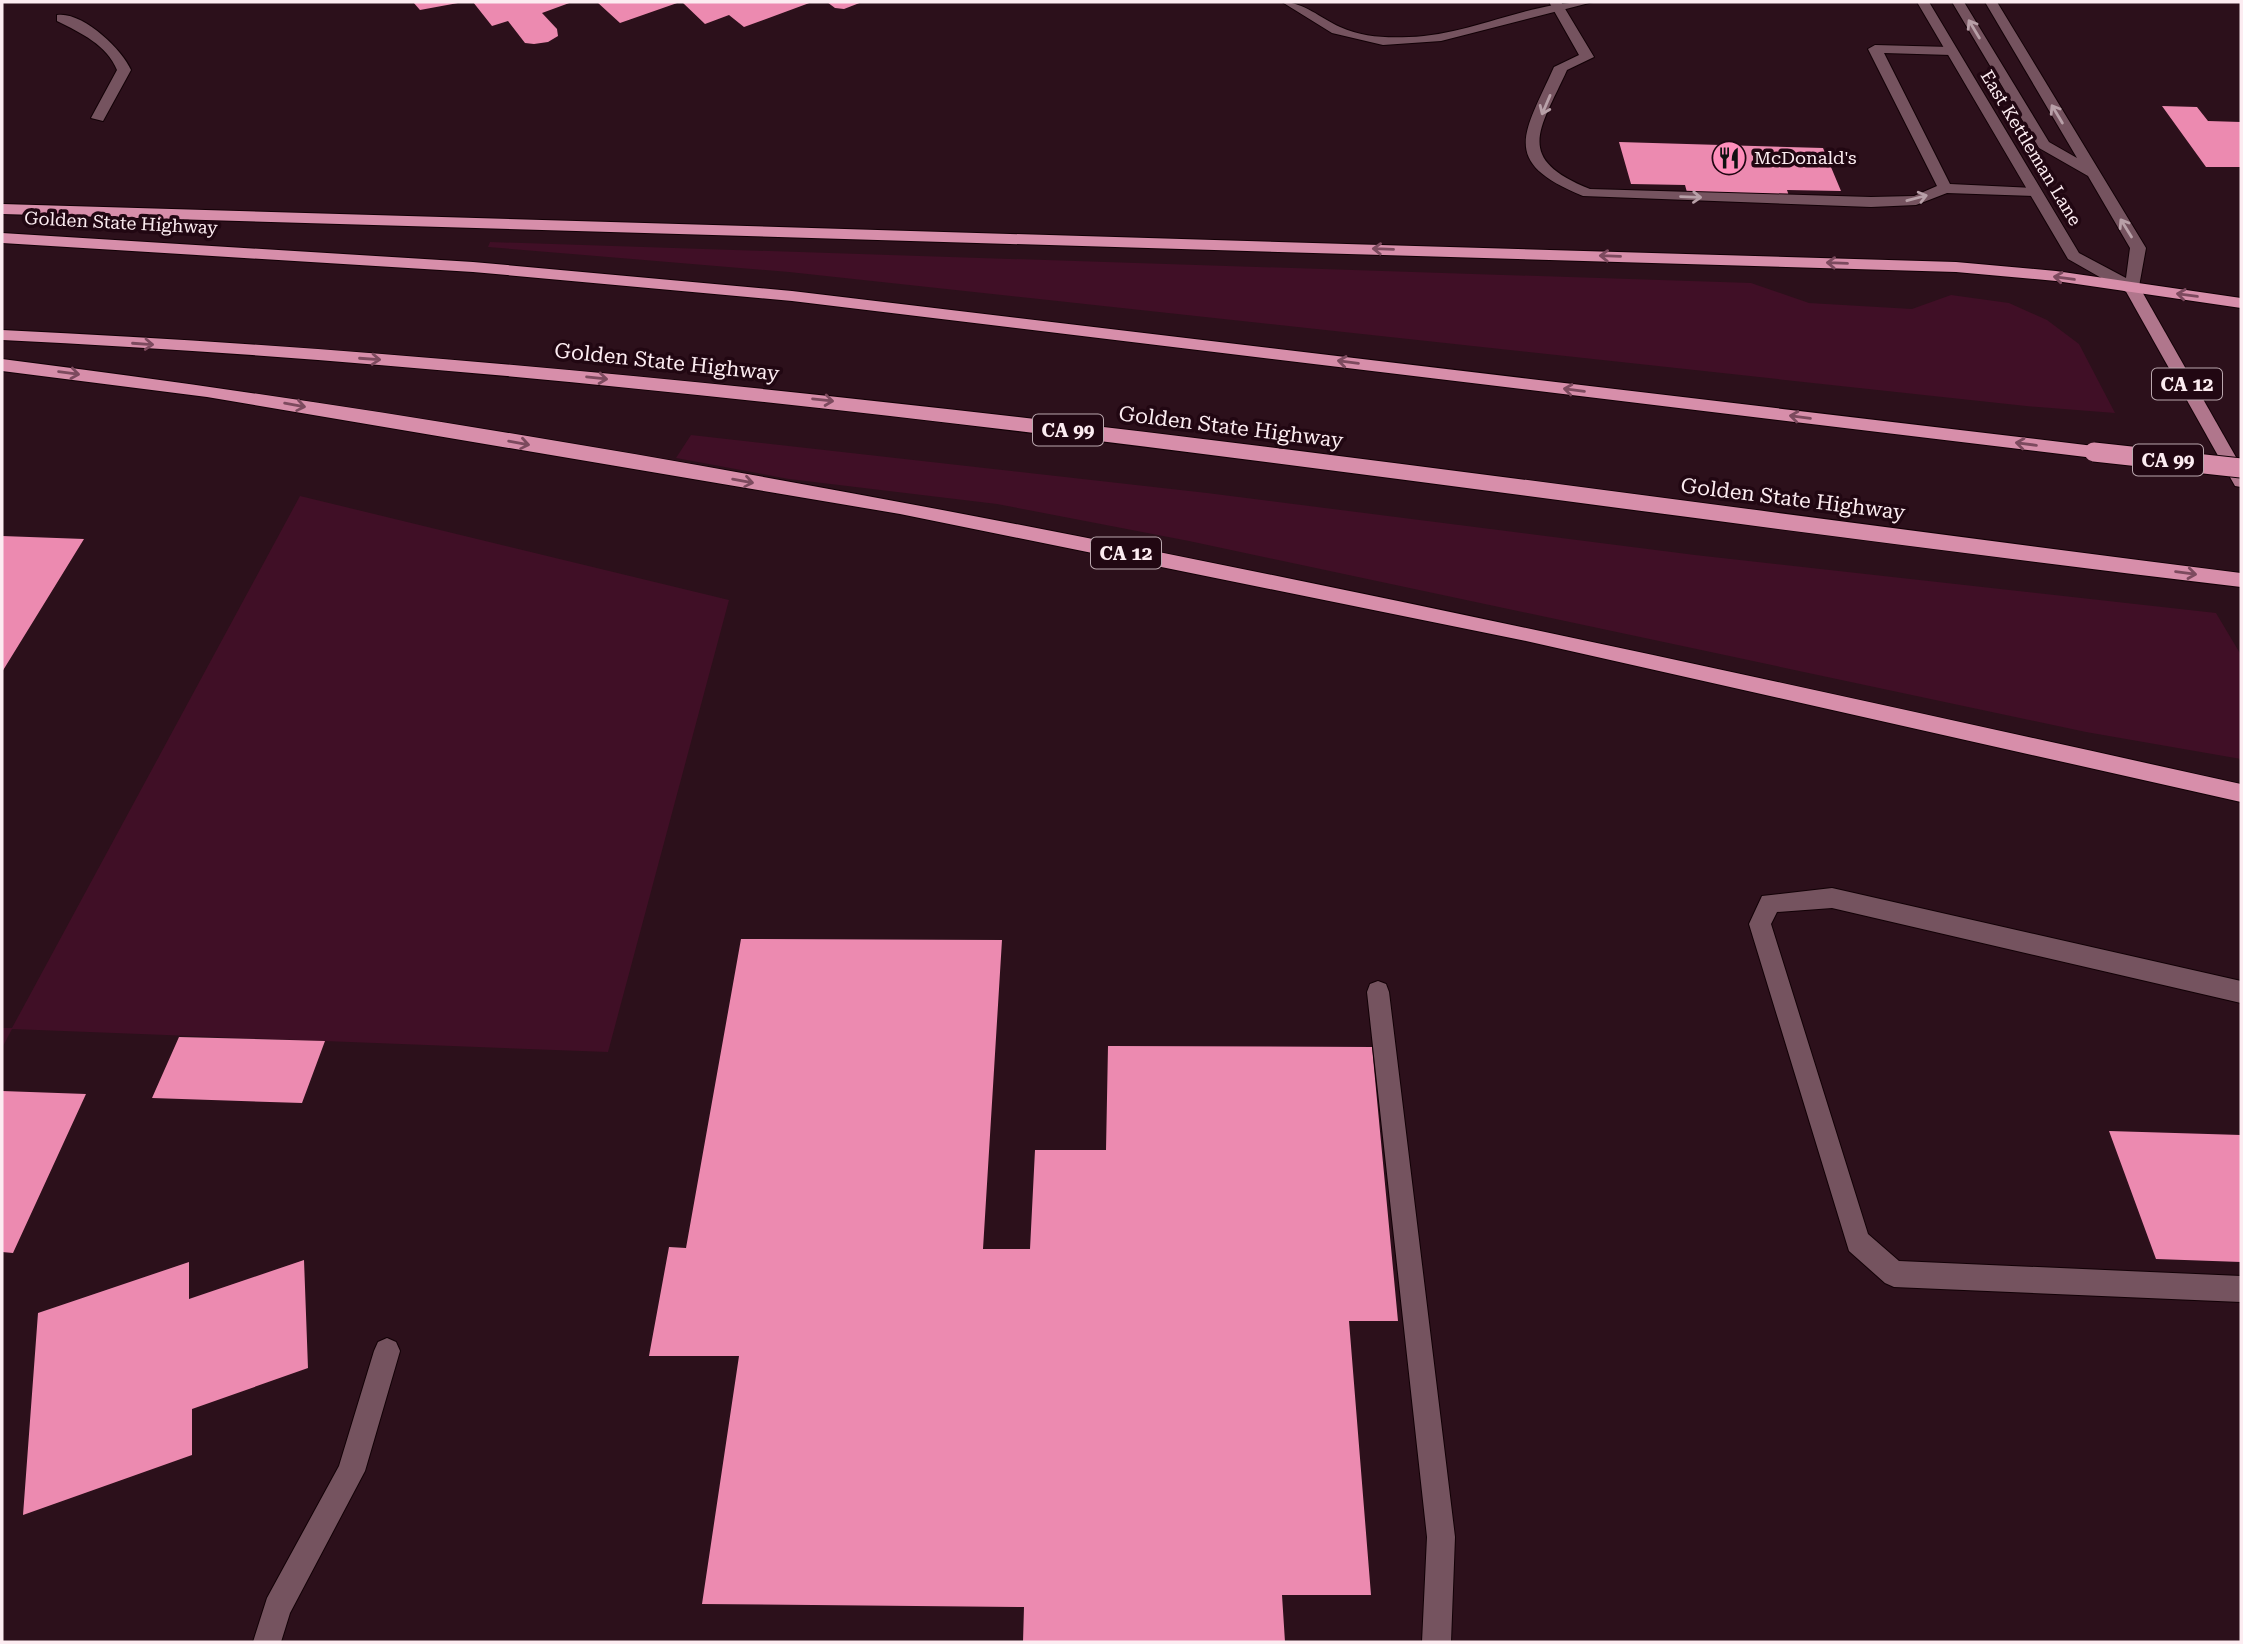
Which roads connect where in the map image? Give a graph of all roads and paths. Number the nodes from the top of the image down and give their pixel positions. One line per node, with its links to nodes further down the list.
1 (1288, 2): 6 (street)
2 (1587, 2): 6 (street)
3 (1923, 2): 8 (street, East Kettleman Lane)
4 (1958, 2): 10 (street, one-way to 4)
5 (1991, 2): 10 (street, East Kettleman Lane, one-way to 5)
6 (1556, 4): 11 (street, one-way to 11)
7 (62, 18): 9 (street)
8 (1951, 51): 11 (street); 12 (street, East Kettleman Lane)
9 (97, 118)
10 (2092, 173): 15 (street, East Kettleman Lane, one-way to 10)
11 (1945, 188): 12 (street)
12 (2034, 192): 15 (street, East Kettleman Lane)
13 (2, 209): 15 (highway, one-way to 13)
14 (2, 238): 19 (highway, Golden State Highway / CA 99, one-way to 14, bridge)
15 (2132, 288): 16 (highway, one-way to 15); 20 (main road, CA 12)
16 (2241, 303)
17 (2, 335): 21 (highway, Golden State Highway / CA 99, one-way to 21)
18 (2, 365): 22 (highway, CA 12, one-way to 22)
19 (2241, 468)
20 (2241, 481)
21 (2241, 580)
22 (2241, 793)
23 (1378, 992): 28 (street)
24 (2241, 992): 25 (street)
25 (2241, 1289)
26 (387, 1351): 27 (street)
27 (267, 1642)
28 (1437, 1642)

